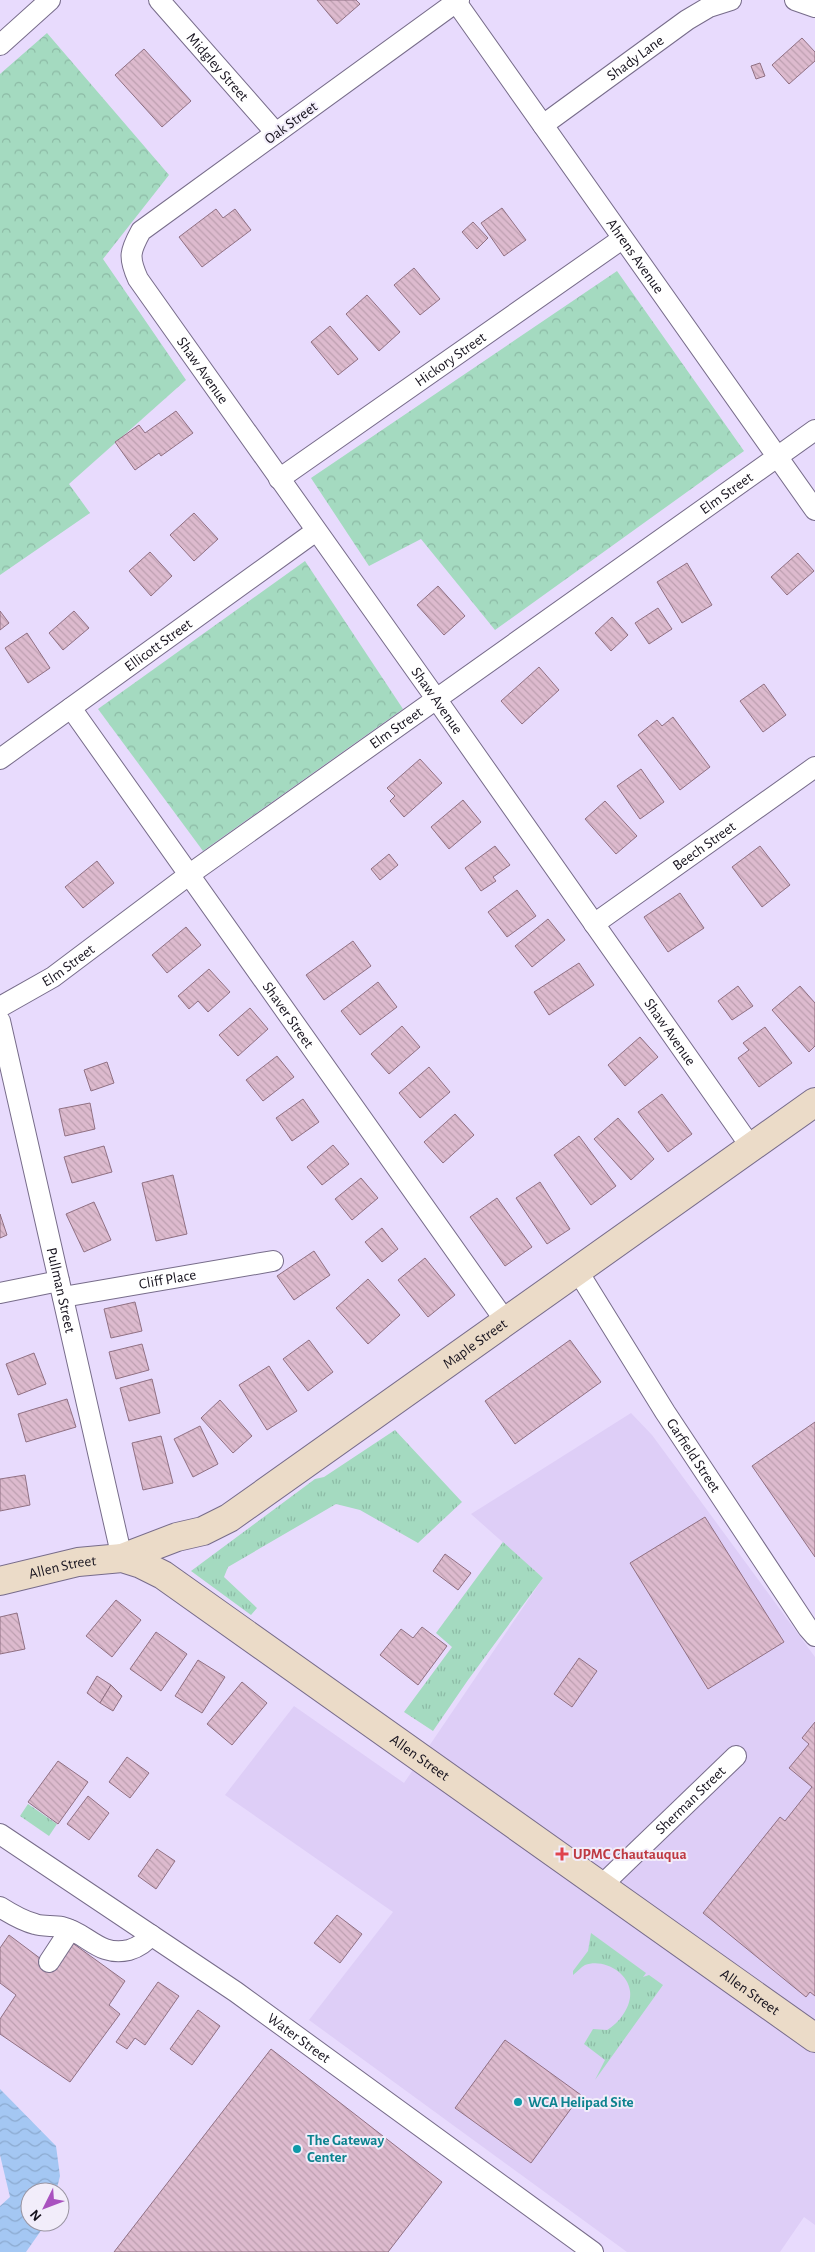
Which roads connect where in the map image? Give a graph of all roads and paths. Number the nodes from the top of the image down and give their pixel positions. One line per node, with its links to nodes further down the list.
1 (50, 0): 7 (street)
2 (159, 0): 9 (street, Midgley Street)
3 (730, 0): 8 (street, Shady Lane)
4 (794, 0): 6 (street)
5 (458, 1): 8 (street, Ahrens Avenue); 9 (street, Oak Street)
6 (815, 7)
7 (0, 45)
8 (542, 124): 10 (street, Ahrens Avenue)
9 (276, 133): 11 (street, Oak Street)
10 (622, 239): 13 (street, Ahrens Avenue); 14 (street, Hickory Street)
11 (130, 252): 14 (street, Shaw Avenue)
12 (815, 430): 13 (street, Elm Street)
13 (777, 456): 15 (street, Ahrens Avenue); 17 (street, Elm Street)
14 (279, 479): 16 (street, Shaw Avenue)
15 (815, 510)
16 (316, 531): 17 (street, Shaw Avenue); 18 (street, Ellicott Street)
17 (437, 700): 21 (street, Elm Street); 22 (street, Shaw Avenue)
18 (71, 708): 19 (street, Ellicott Street); 21 (street, Shaver Street)
19 (0, 759)
20 (815, 767): 22 (street, Beech Street)
21 (190, 874): 23 (street, Elm Street); 31 (street, Shaver Street)
22 (594, 924): 26 (street, Shaw Avenue)
23 (0, 1007)
24 (0, 1021): 29 (street, Pullman Street)
25 (815, 1102): 26 (street, Maple Street)
26 (751, 1147): 28 (street, Maple Street)
27 (273, 1261): 29 (street, Cliff Place)
28 (577, 1270): 31 (street, Maple Street); 34 (street, Garfield Street)
29 (61, 1289): 30 (street, Cliff Place); 32 (street, Pullman Street)
30 (0, 1293)
31 (506, 1322): 32 (street, Maple Street)
32 (122, 1558): 33 (street, Allen Street); 37 (street, Allen Street)
33 (0, 1581)
34 (815, 1636)
35 (736, 1756): 37 (street, Sherman Street)
36 (0, 1834): 40 (street, Water Street)
37 (601, 1886): 42 (street, Allen Street)
38 (0, 1907): 39 (street)
39 (70, 1930): 40 (street); 41 (street)
40 (151, 1935): 43 (street, Water Street)
41 (49, 1962)
42 (815, 2038)
43 (593, 2252)

